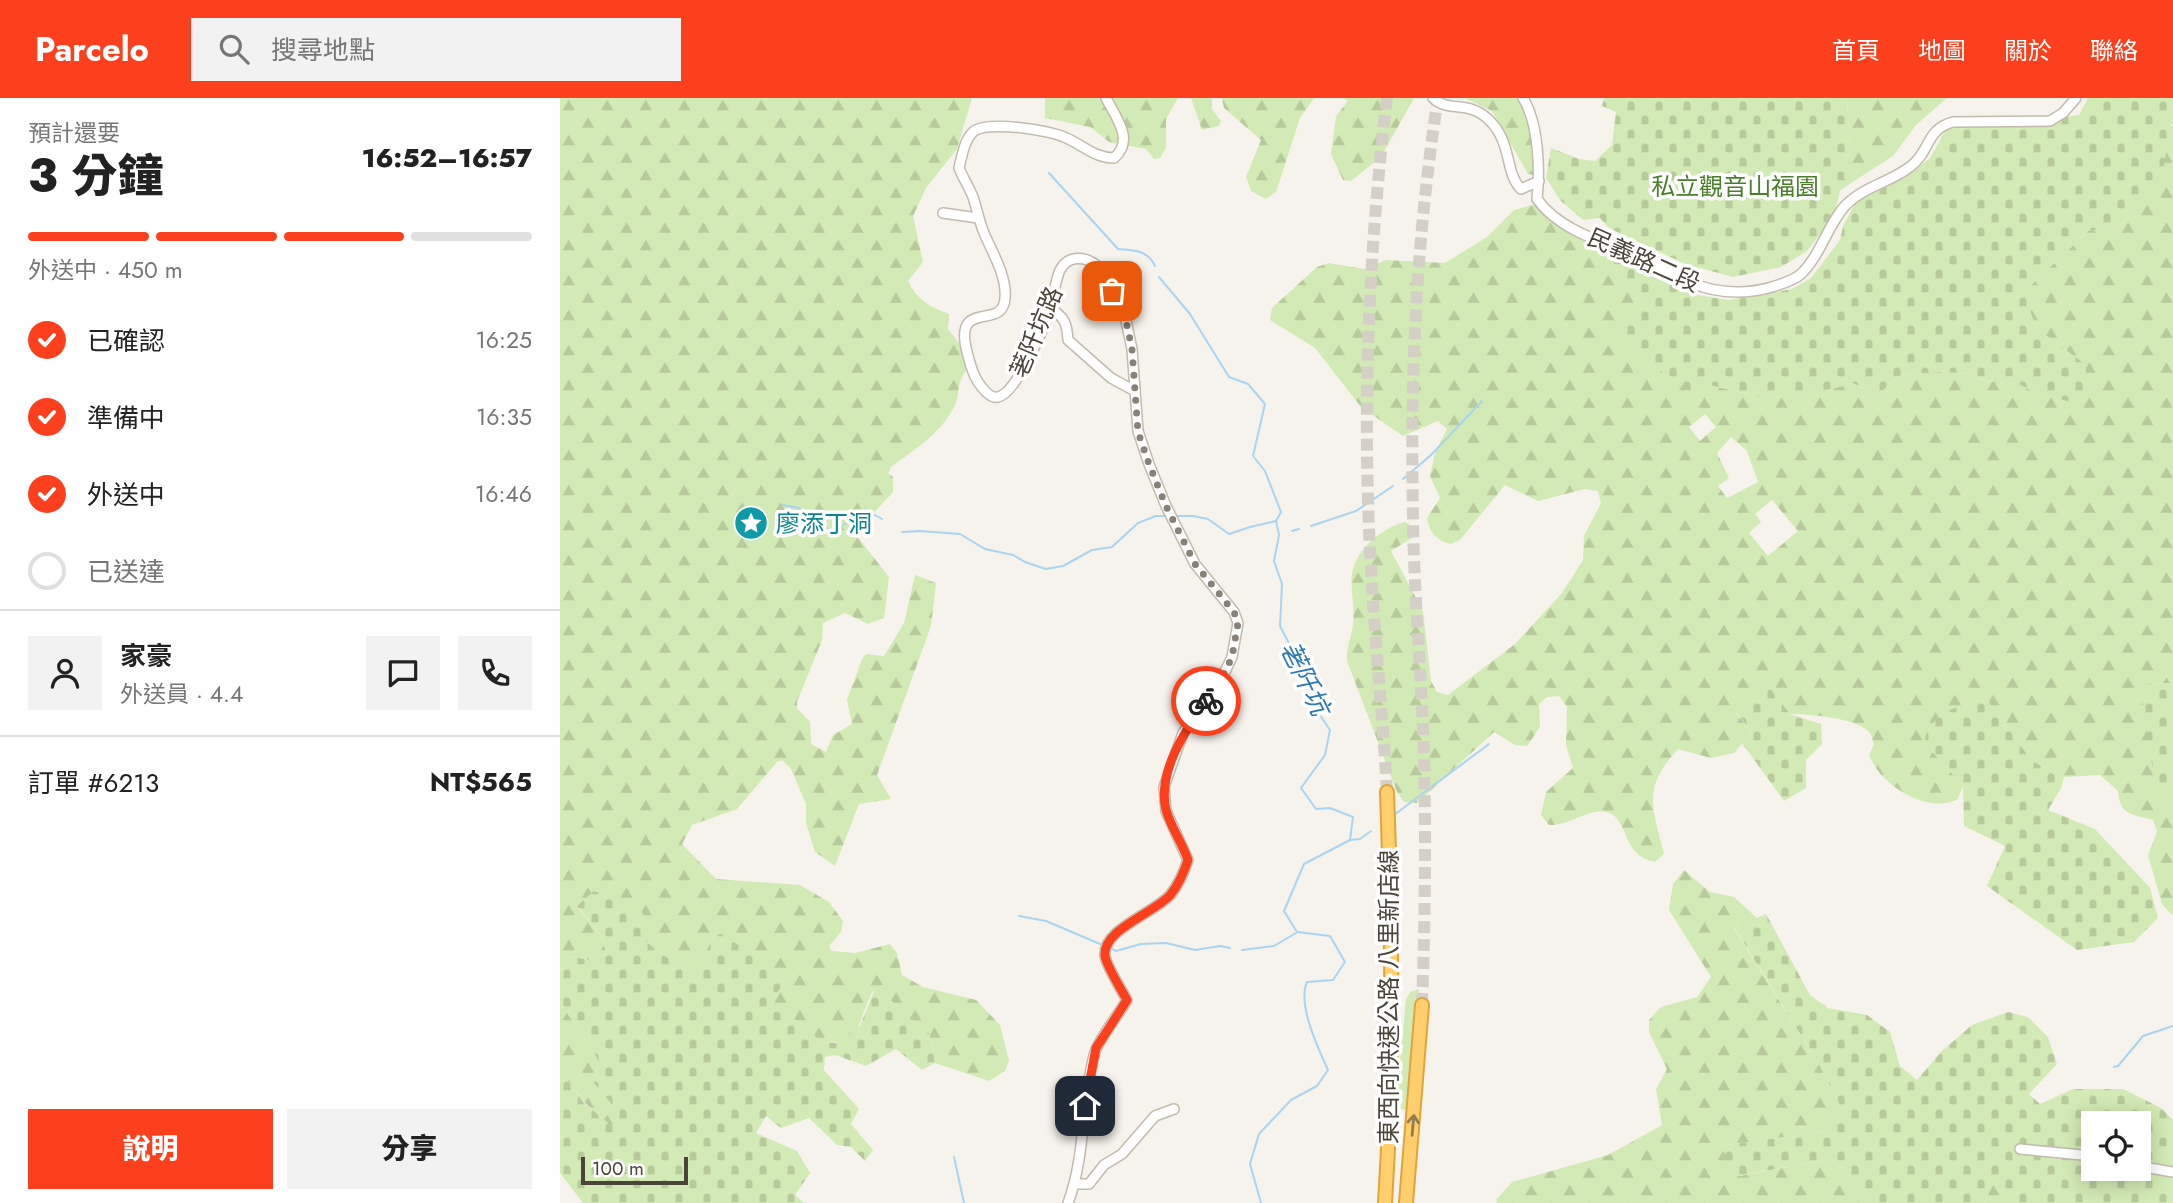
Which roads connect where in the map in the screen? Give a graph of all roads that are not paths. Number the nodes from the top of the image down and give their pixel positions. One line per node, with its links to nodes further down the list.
1 (1106, 98): 7 (street, 荖阡坑路)
2 (1433, 98): 5 (street)
3 (1523, 98): 5 (street, 民義路二段)
4 (2076, 98): 5 (street, 民義路二段)
5 (1539, 181)
6 (943, 213): 7 (street)
7 (978, 218): 8 (street, 荖阡坑路)
8 (1050, 309): 9 (street); 9 (street, 荖阡坑路)
9 (1135, 391): 17 (street, 荖阡坑路)
10 (1387, 792): 20 (highway, 東西向快速公路 八里新店線)
11 (1422, 1005): 18 (highway, 東西向快速公路 八里新店線, one-way to 11)
12 (1174, 1109): 17 (street)
13 (2020, 1149): 14 (street)
14 (2081, 1155)
15 (2151, 1168): 16 (street)
16 (2173, 1172)
17 (1075, 1184): 19 (street, 荖阡坑路)
18 (1406, 1198)
19 (1069, 1203)
20 (1385, 1203)

